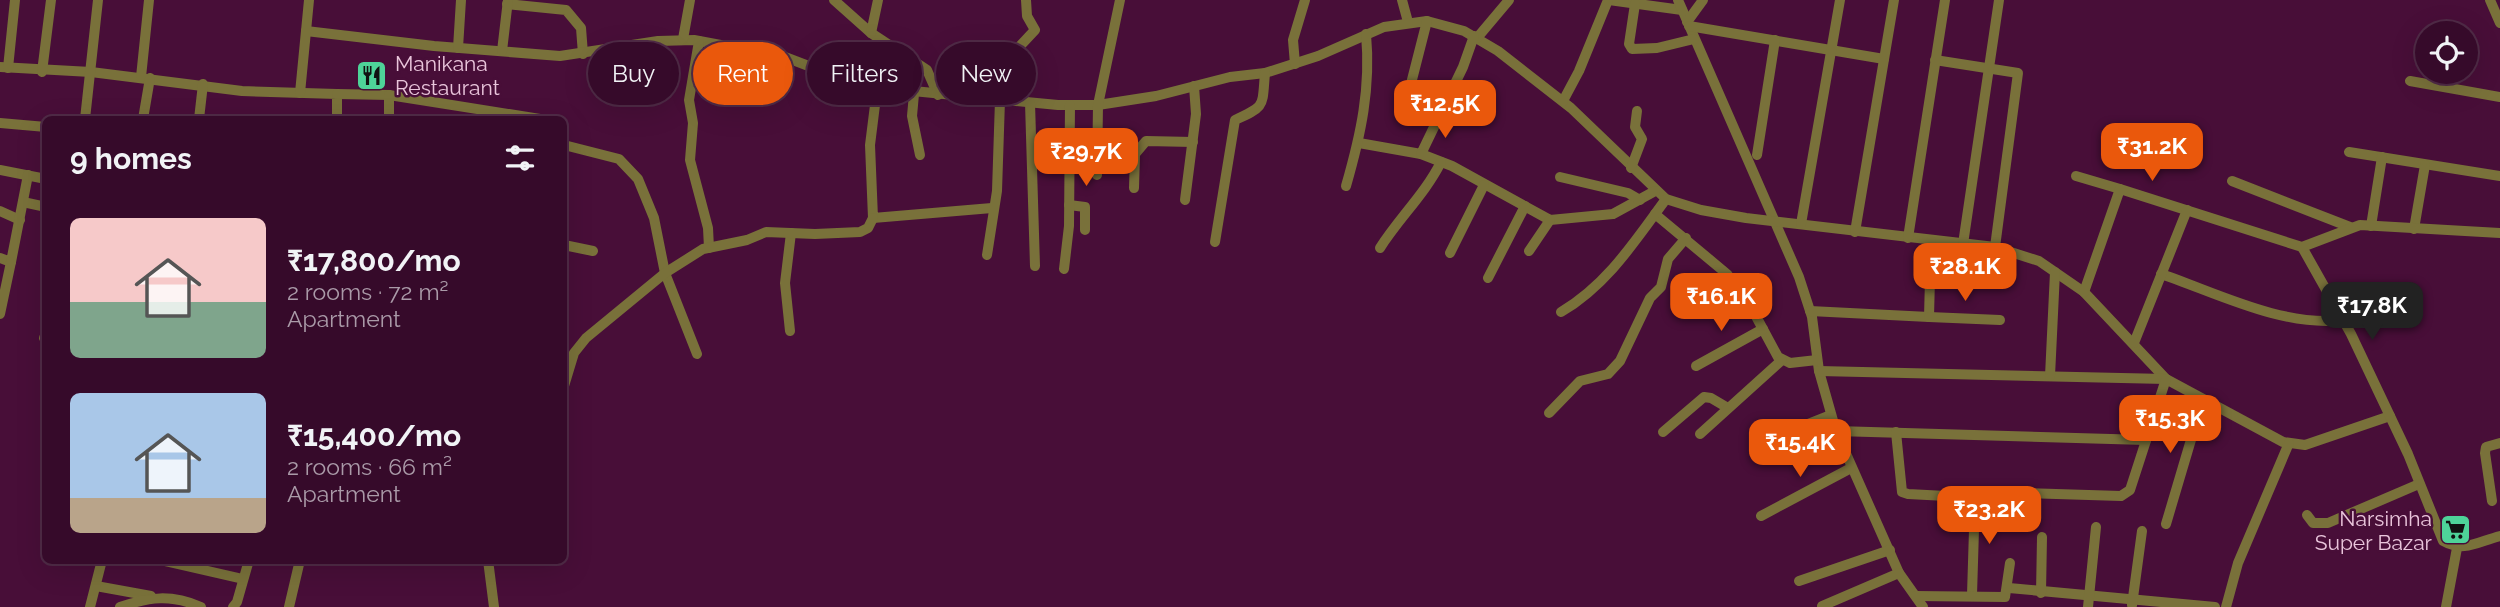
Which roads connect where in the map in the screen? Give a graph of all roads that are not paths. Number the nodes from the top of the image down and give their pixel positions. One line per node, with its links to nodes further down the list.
1 (15, 0): 47 (street)
2 (51, 0): 49 (street)
3 (98, 0): 50 (street)
4 (149, 0): 52 (street)
5 (309, 0): 30 (street)
6 (461, 0): 39 (street)
7 (690, 0): 34 (street)
8 (834, 0): 31 (street)
9 (878, 0): 31 (street)
10 (1026, 0): 38 (street)
11 (1120, 0): 68 (street)
12 (1305, 0): 45 (street)
13 (1402, 0): 27 (street)
14 (1509, 0): 33 (street)
15 (1608, 0): 24 (street); 61 (street)
16 (1703, 0): 29 (street)
17 (1840, 0): 40 (street)
18 (1894, 0): 43 (street)
19 (1945, 0): 44 (street)
20 (1999, 0): 48 (street)
21 (2490, 0): 28 (street)
22 (507, 2): 23 (street); 41 (street)
23 (556, 3): 42 (street)
24 (1635, 4): 25 (street); 35 (street)
25 (1680, 5): 29 (street)
26 (1427, 21): 27 (street); 33 (street); 69 (street)
27 (1408, 22): 32 (street)
28 (2500, 23)
29 (1688, 24): 35 (street); 36 (street)
30 (306, 31): 39 (street); 57 (street)
31 (872, 33): 56 (street)
32 (1366, 34): 45 (street); 80 (street)
33 (1476, 37): 61 (street); 83 (street)
34 (682, 39): 37 (street); 42 (street)
35 (1694, 39): 117 (street)
36 (1775, 40): 40 (street); 85 (street)
37 (699, 41): 46 (street); 134 (street)
38 (1024, 42)
39 (458, 48): 41 (street)
40 (1831, 50): 43 (street); 118 (street)
41 (502, 51): 42 (street)
42 (583, 54)
43 (1884, 59): 123 (street)
44 (1935, 60): 48 (street); 127 (street)
45 (1295, 64): 51 (street)
46 (807, 66)
47 (4, 68): 49 (street)
48 (1989, 69): 130 (street); 132 (street)
49 (42, 72): 50 (street)
50 (91, 72): 52 (street); 71 (street)
51 (1265, 73): 55 (street); 129 (street)
52 (145, 78): 54 (street); 72 (street)
53 (2410, 81): 60 (street)
54 (203, 84): 57 (street); 73 (street)
55 (1194, 86): 68 (street); 79 (street)
56 (936, 91)
57 (300, 93): 58 (street)
58 (337, 94): 59 (street); 74 (street)
59 (389, 95): 75 (street); 76 (street)
60 (2500, 97)
61 (1563, 102): 89 (street)
62 (1036, 103): 67 (street)
63 (875, 105): 114 (street)
64 (913, 105): 84 (street)
65 (1001, 105): 110 (street)
66 (1030, 105): 141 (street)
67 (1070, 105): 68 (street); 107 (street)
68 (1098, 105): 92 (street)
69 (1404, 111)
70 (1637, 111): 89 (street)
71 (85, 116)
72 (143, 116)
73 (200, 116)
74 (337, 116)
75 (389, 116)
76 (521, 116)
77 (0, 123): 78 (street)
78 (42, 127)
79 (1193, 142): 100 (street); 104 (street)
80 (1359, 143): 83 (street); 99 (street)
81 (567, 146): 144 (street)
82 (2349, 152): 86 (street)
83 (1421, 154): 87 (street)
84 (920, 155)
85 (1757, 155)
86 (2382, 157): 88 (street); 119 (street)
87 (1441, 162): 98 (street); 135 (street)
88 (2425, 165): 94 (street); 121 (street)
89 (1631, 167): 102 (street)
90 (0, 170): 91 (street)
91 (28, 175): 96 (street); 106 (street)
92 (1097, 175)
93 (2076, 176): 101 (street)
94 (2500, 176)
95 (1560, 177): 105 (street)
96 (42, 178)
97 (2232, 181): 120 (street)
98 (1484, 185): 109 (street); 138 (street)
99 (1346, 186)
100 (1134, 188)
101 (2120, 188): 111 (street); 147 (street)
102 (1655, 191): 103 (street); 105 (street)
103 (1666, 199): 113 (street); 117 (street)
104 (1185, 200)
105 (1640, 200): 116 (street)
106 (23, 202): 108 (street); 115 (street)
107 (1069, 205): 122 (street); 142 (street)
108 (42, 206)
109 (1525, 206): 116 (street); 146 (street)
110 (992, 208): 114 (street); 139 (street)
111 (2187, 210): 133 (street); 145 (street)
112 (0, 211): 115 (street)
113 (1655, 214): 126 (street); 149 (street)
114 (873, 218): 124 (street)
115 (20, 220): 140 (street)
116 (1550, 220): 137 (street)
117 (1775, 220): 118 (street); 148 (street)
118 (1801, 224): 123 (street)
119 (2371, 226): 120 (street); 121 (street)
120 (2350, 227): 133 (street)
121 (2414, 229): 125 (street)
122 (1085, 230)
123 (1855, 232): 127 (street)
124 (790, 233): 134 (street); 155 (street)
125 (2500, 233)
126 (1686, 238): 154 (street); 166 (street)
127 (1908, 238): 128 (street)
128 (1931, 241): 130 (street); 151 (street)
129 (1215, 242)
130 (1964, 244): 132 (street)
131 (567, 246): 136 (street)
132 (1995, 247): 143 (street)
133 (2302, 247): 153 (street)
134 (709, 248): 144 (street)
135 (1380, 248)
136 (593, 251)
137 (1529, 251)
138 (1450, 253)
139 (987, 255)
140 (6, 260): 150 (street)
141 (1035, 266)
142 (1064, 269)
143 (2055, 272): 147 (street); 162 (street)
144 (665, 273): 157 (street); 158 (street)
145 (2161, 274): 153 (street); 156 (street)
146 (1488, 278)
147 (2084, 292): 156 (street)
148 (1810, 311): 151 (street); 161 (street)
149 (1561, 312)
150 (0, 314)
151 (1929, 317): 152 (street)
152 (2000, 320)
153 (2342, 320): 168 (street)
154 (1763, 329): 159 (street); 160 (street)
155 (790, 331)
156 (2134, 343): 163 (street)
157 (569, 351)
158 (697, 354)
159 (1782, 360): 161 (street); 165 (street)
160 (1696, 366)
161 (1817, 366): 162 (street); 167 (street)
162 (2050, 376): 163 (street)
163 (2166, 379): 164 (street); 174 (street)
164 (2212, 402): 175 (street); 183 (street)
165 (1728, 408): 170 (street); 172 (street)
166 (1549, 413)
167 (1831, 415): 169 (street); 173 (street)
168 (2390, 416): 175 (street); 178 (street)
169 (1836, 431): 171 (street); 177 (street)
170 (1663, 432)
171 (1896, 432): 174 (street); 179 (street)
172 (1700, 434)
173 (1783, 434)
174 (2146, 440): 179 (street)
175 (2289, 443): 218 (street)
176 (2500, 443): 180 (street)
177 (1851, 468): 182 (street); 189 (street)
178 (2420, 484): 181 (street); 188 (street)
179 (1975, 497): 202 (street)
180 (2492, 501)
181 (2307, 515)
182 (1761, 516)
183 (2166, 524)
184 (2096, 527): 206 (street)
185 (2142, 531): 207 (street)
186 (2500, 536): 188 (street)
187 (2042, 537): 201 (street)
188 (2457, 548): 219 (street)
189 (1890, 550): 196 (street); 198 (street)
190 (2010, 563): 200 (street)
191 (101, 564): 199 (street)
192 (177, 564): 197 (street)
193 (248, 564): 197 (street)
194 (299, 564): 214 (street)
195 (489, 564): 215 (street)
196 (1899, 573): 204 (street); 209 (street)
197 (243, 579): 213 (street)
198 (1799, 581)
199 (96, 586): 203 (street); 210 (street)
200 (2009, 588): 201 (street); 205 (street)
201 (2041, 593): 206 (street)
202 (1972, 595): 204 (street); 205 (street)
203 (153, 596): 211 (street); 212 (street)
204 (1916, 596): 216 (street)
205 (1992, 602)
206 (2088, 602): 207 (street)
207 (2133, 604): 208 (street)
208 (2179, 605): 217 (street)
209 (1822, 606)
210 (90, 607)
211 (120, 607)
212 (201, 607)
213 (233, 607)
214 (289, 607)
215 (494, 607)
216 (1923, 607)
217 (2215, 607)
218 (2226, 607)
219 (2446, 607)

